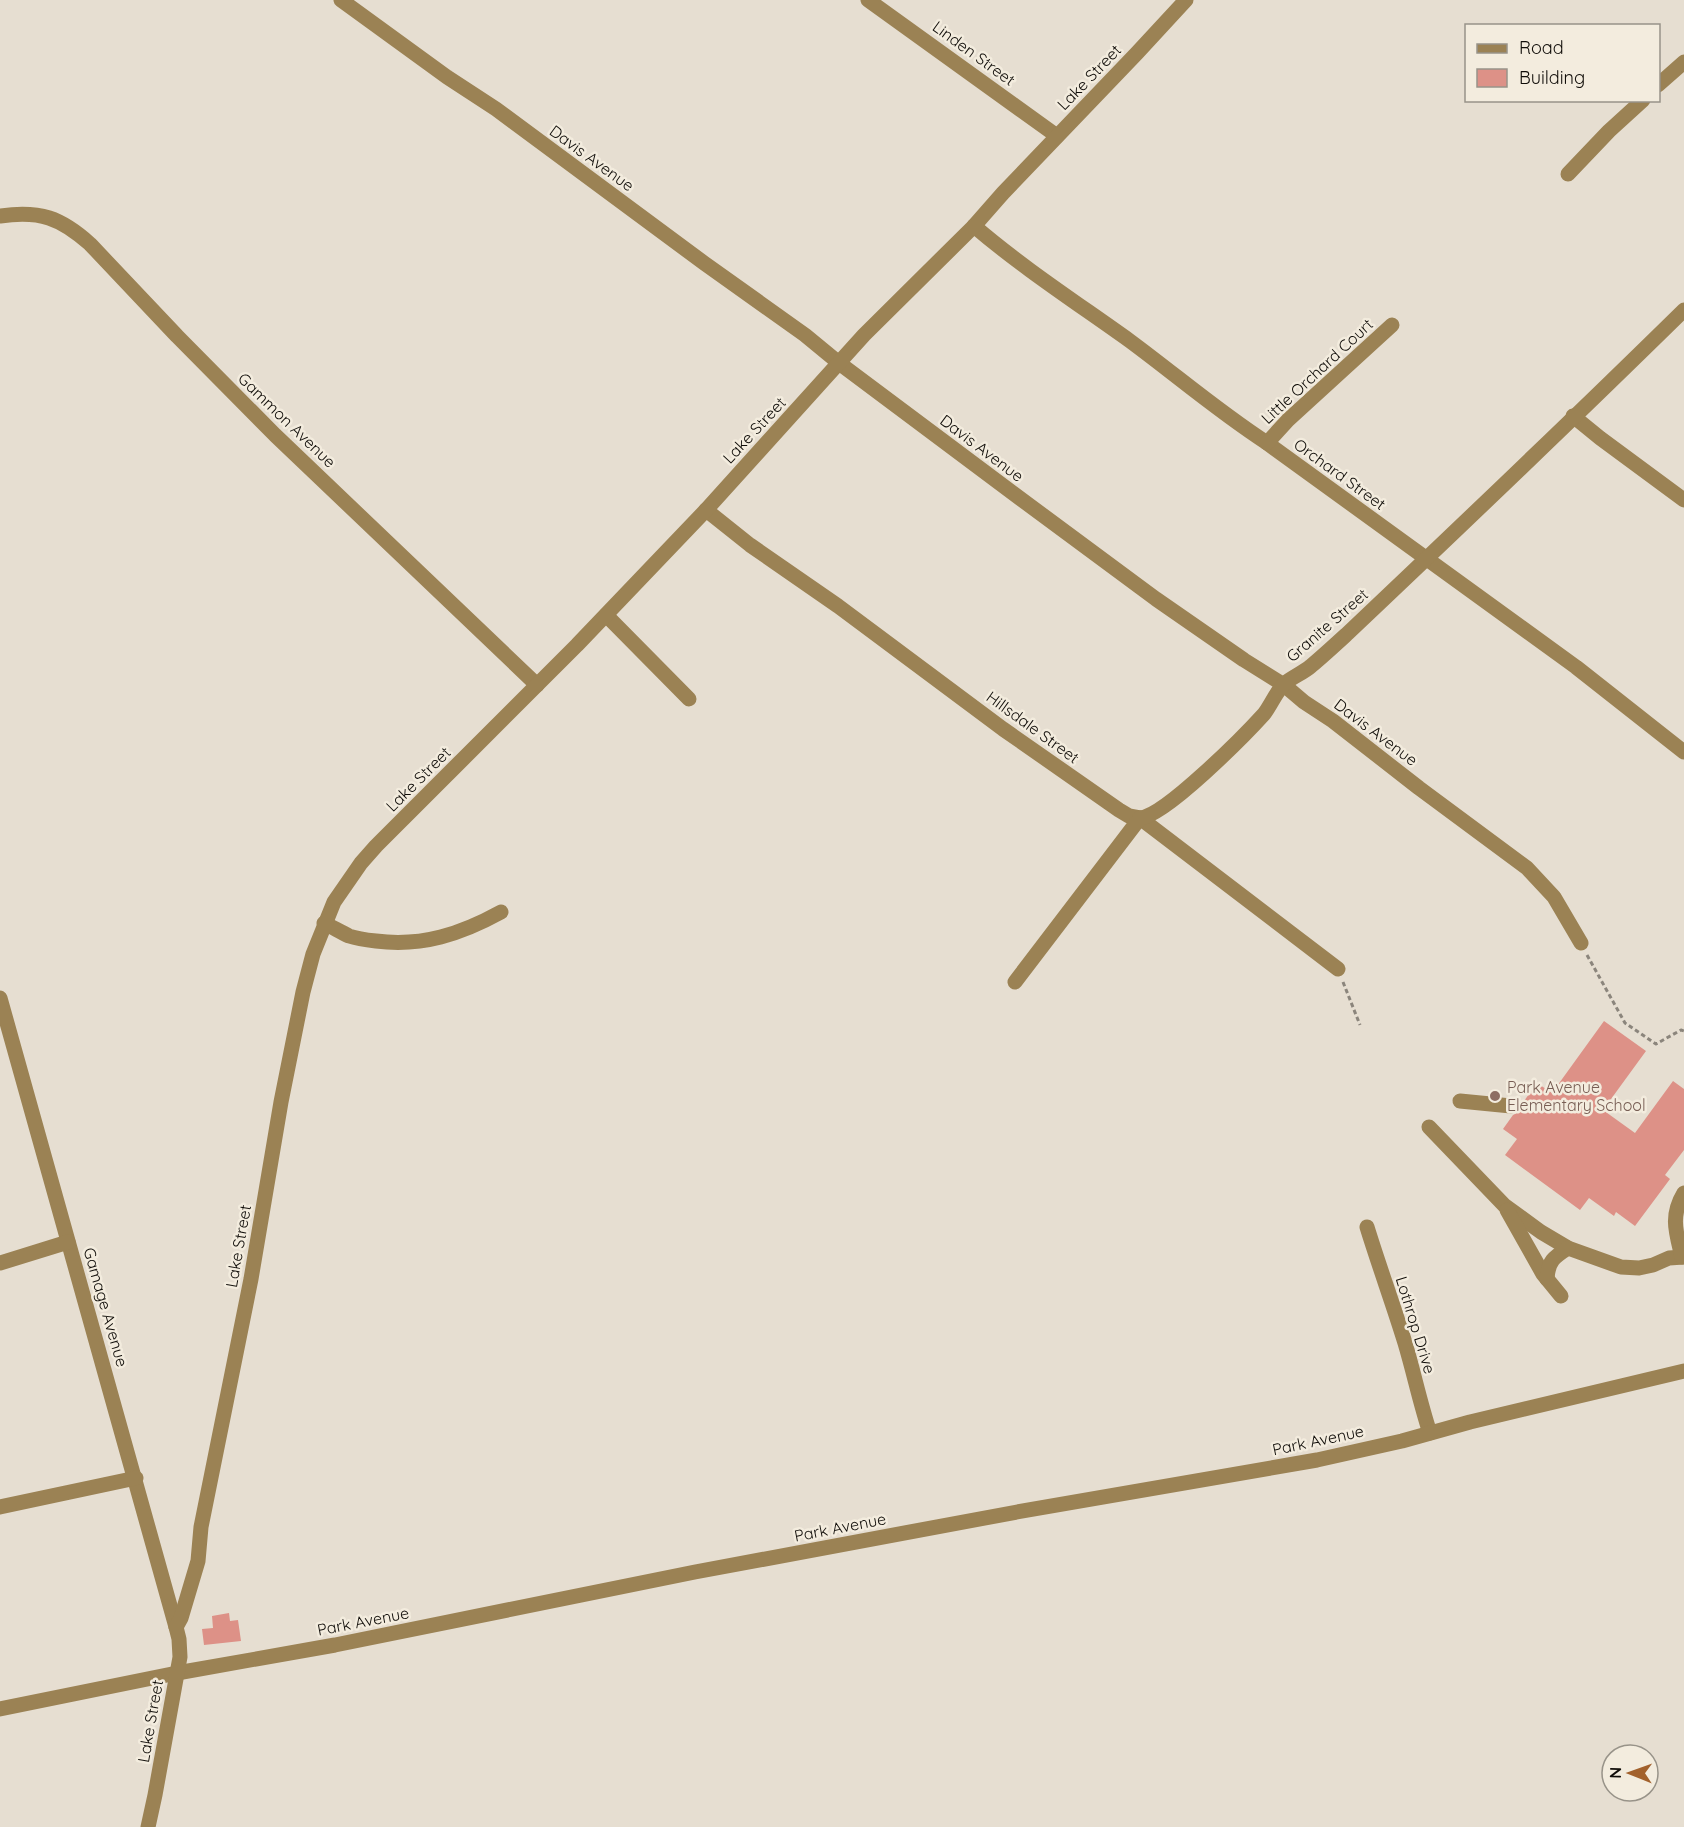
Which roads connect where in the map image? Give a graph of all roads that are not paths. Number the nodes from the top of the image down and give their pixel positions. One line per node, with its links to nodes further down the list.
1 (341, 0): 13 (street, Davis Avenue)
2 (868, 0): 7 (street, Linden Street)
3 (1186, 0): 7 (street, Lake Street)
4 (1684, 62): 5 (street)
5 (1660, 84)
6 (1641, 102): 8 (street)
7 (1057, 136): 10 (street, Lake Street)
8 (1568, 174)
9 (0, 216): 20 (street, Gammon Avenue)
10 (974, 226): 13 (street, Lake Street); 15 (street, Orchard Street)
11 (1684, 310): 14 (street, Granite Street)
12 (1392, 325): 15 (street, Little Orchard Court)
13 (839, 363): 17 (street, Lake Street); 21 (street, Davis Avenue)
14 (1574, 416): 16 (street); 18 (street, Granite Street)
15 (1267, 443): 18 (street, Orchard Street)
16 (1684, 500)
17 (706, 510): 19 (street, Lake Street); 24 (street, Hillsdale Street)
18 (1426, 558): 21 (street, Granite Street); 23 (street, Orchard Street)
19 (606, 615): 20 (street, Lake Street); 22 (street)
20 (537, 685): 26 (street, Lake Street)
21 (1284, 685): 24 (street, Granite Street); 27 (street, Davis Avenue)
22 (689, 699)
23 (1684, 752)
24 (1140, 818): 28 (street, Hillsdale Street); 29 (street, Granite Street)
25 (501, 912): 26 (street)
26 (324, 923): 47 (street, Lake Street)
27 (1581, 943)
28 (1338, 969)
29 (1015, 982)
30 (0, 998): 37 (street, Gamage Avenue)
31 (1460, 1101): 32 (street)
32 (1511, 1106)
33 (1429, 1127): 35 (street)
34 (1684, 1193): 39 (street)
35 (1504, 1205): 38 (street); 41 (street)
36 (1367, 1227): 44 (street, Lothrop Drive)
37 (68, 1242): 40 (street); 45 (street, Gamage Avenue)
38 (1569, 1248): 39 (street); 41 (street)
39 (1683, 1258)
40 (0, 1263)
41 (1546, 1279): 42 (street)
42 (1561, 1296)
43 (1684, 1371): 44 (street, Park Avenue)
44 (1430, 1433): 48 (street, Park Avenue)
45 (136, 1478): 46 (street); 47 (street, Gamage Avenue)
46 (0, 1507)
47 (176, 1627): 48 (street, Lake Street)
48 (177, 1673): 49 (street, Park Avenue); 50 (street, Lake Street)
49 (0, 1709)
50 (148, 1827)

